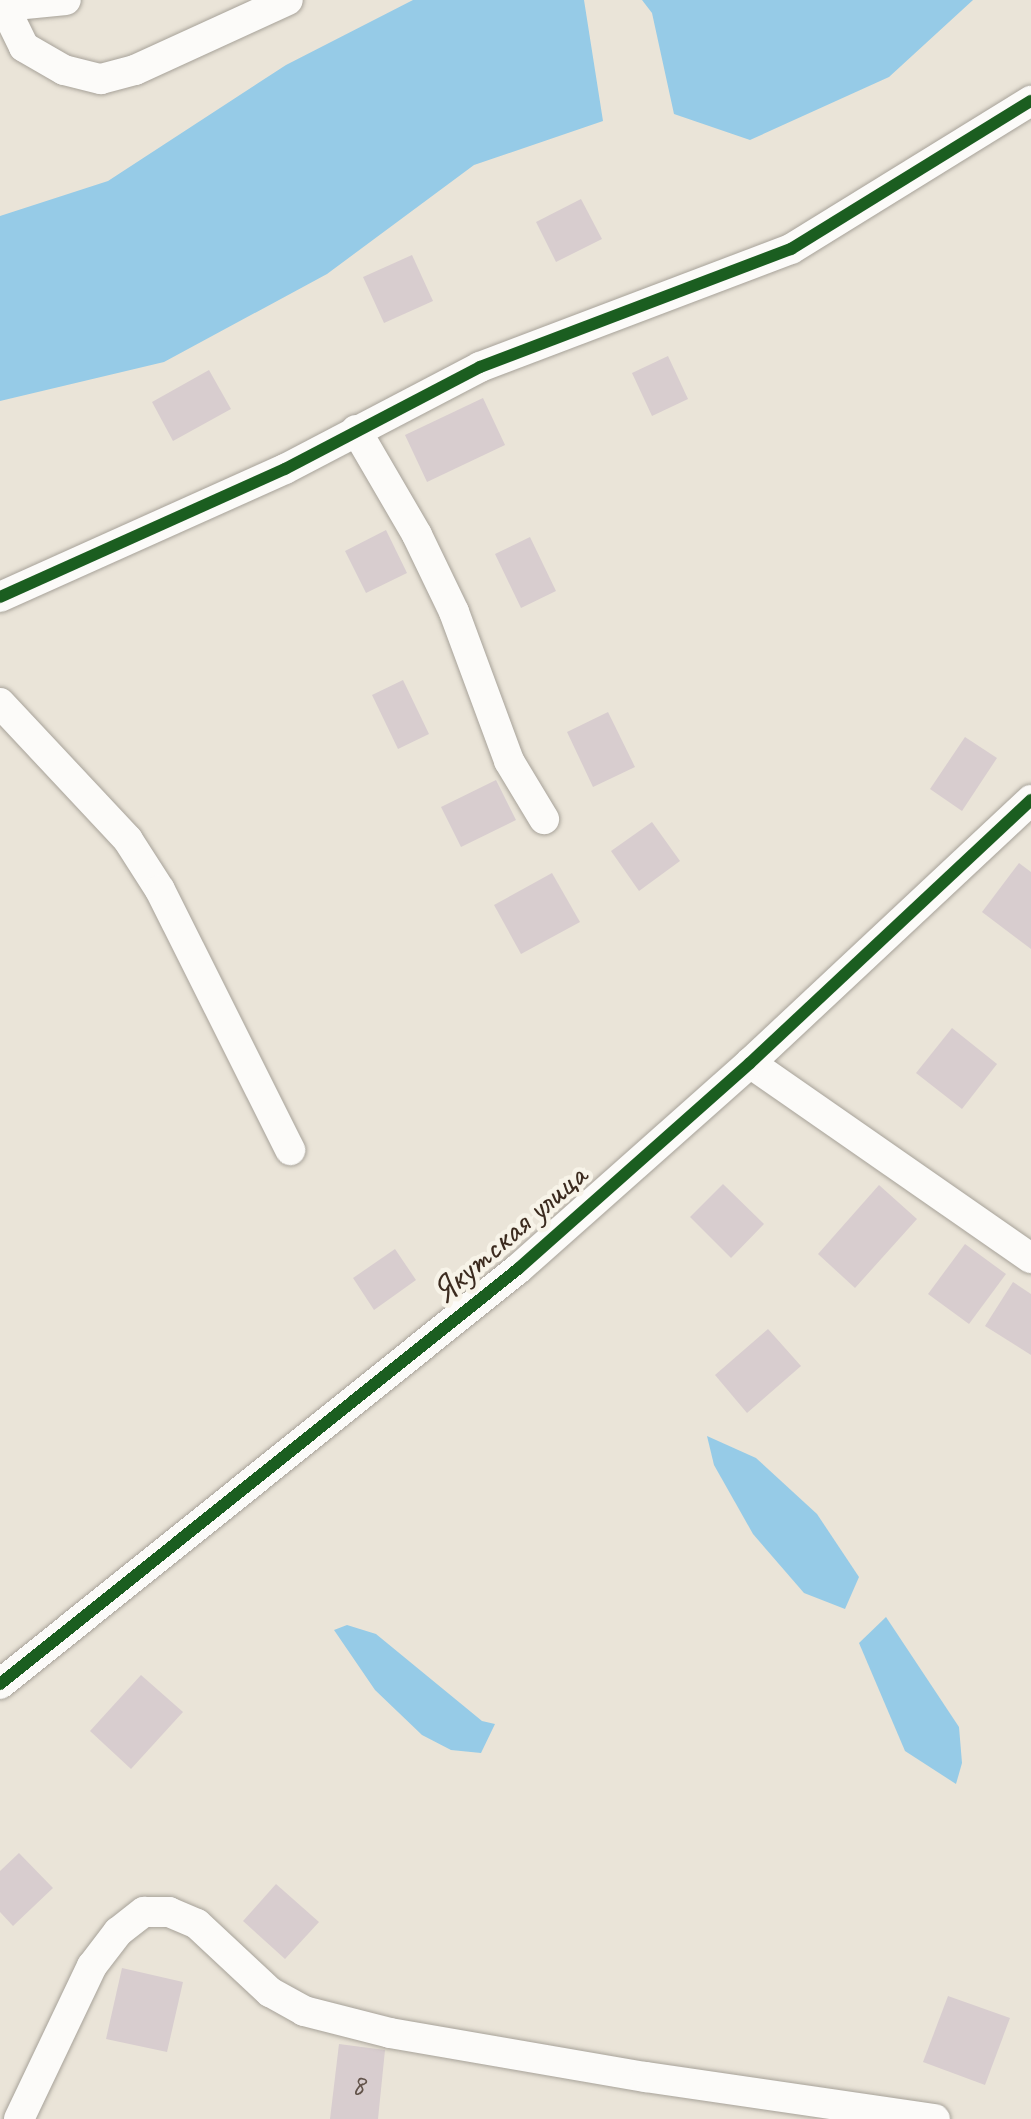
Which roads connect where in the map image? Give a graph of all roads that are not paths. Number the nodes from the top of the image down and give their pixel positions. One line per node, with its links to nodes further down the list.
1 (66, 0): 3 (street)
2 (288, 0): 3 (street)
3 (3, 3)
4 (1031, 101): 5 (street)
5 (356, 430): 6 (street); 9 (street)
6 (0, 597)
7 (0, 703): 11 (street)
8 (1031, 800): 10 (street, Якутская улица)
9 (544, 819)
10 (750, 1064): 12 (street); 13 (street, Якутская улица)
11 (290, 1150)
12 (1031, 1258)
13 (0, 1684)
14 (19, 2119): 15 (street)
15 (935, 2119)

